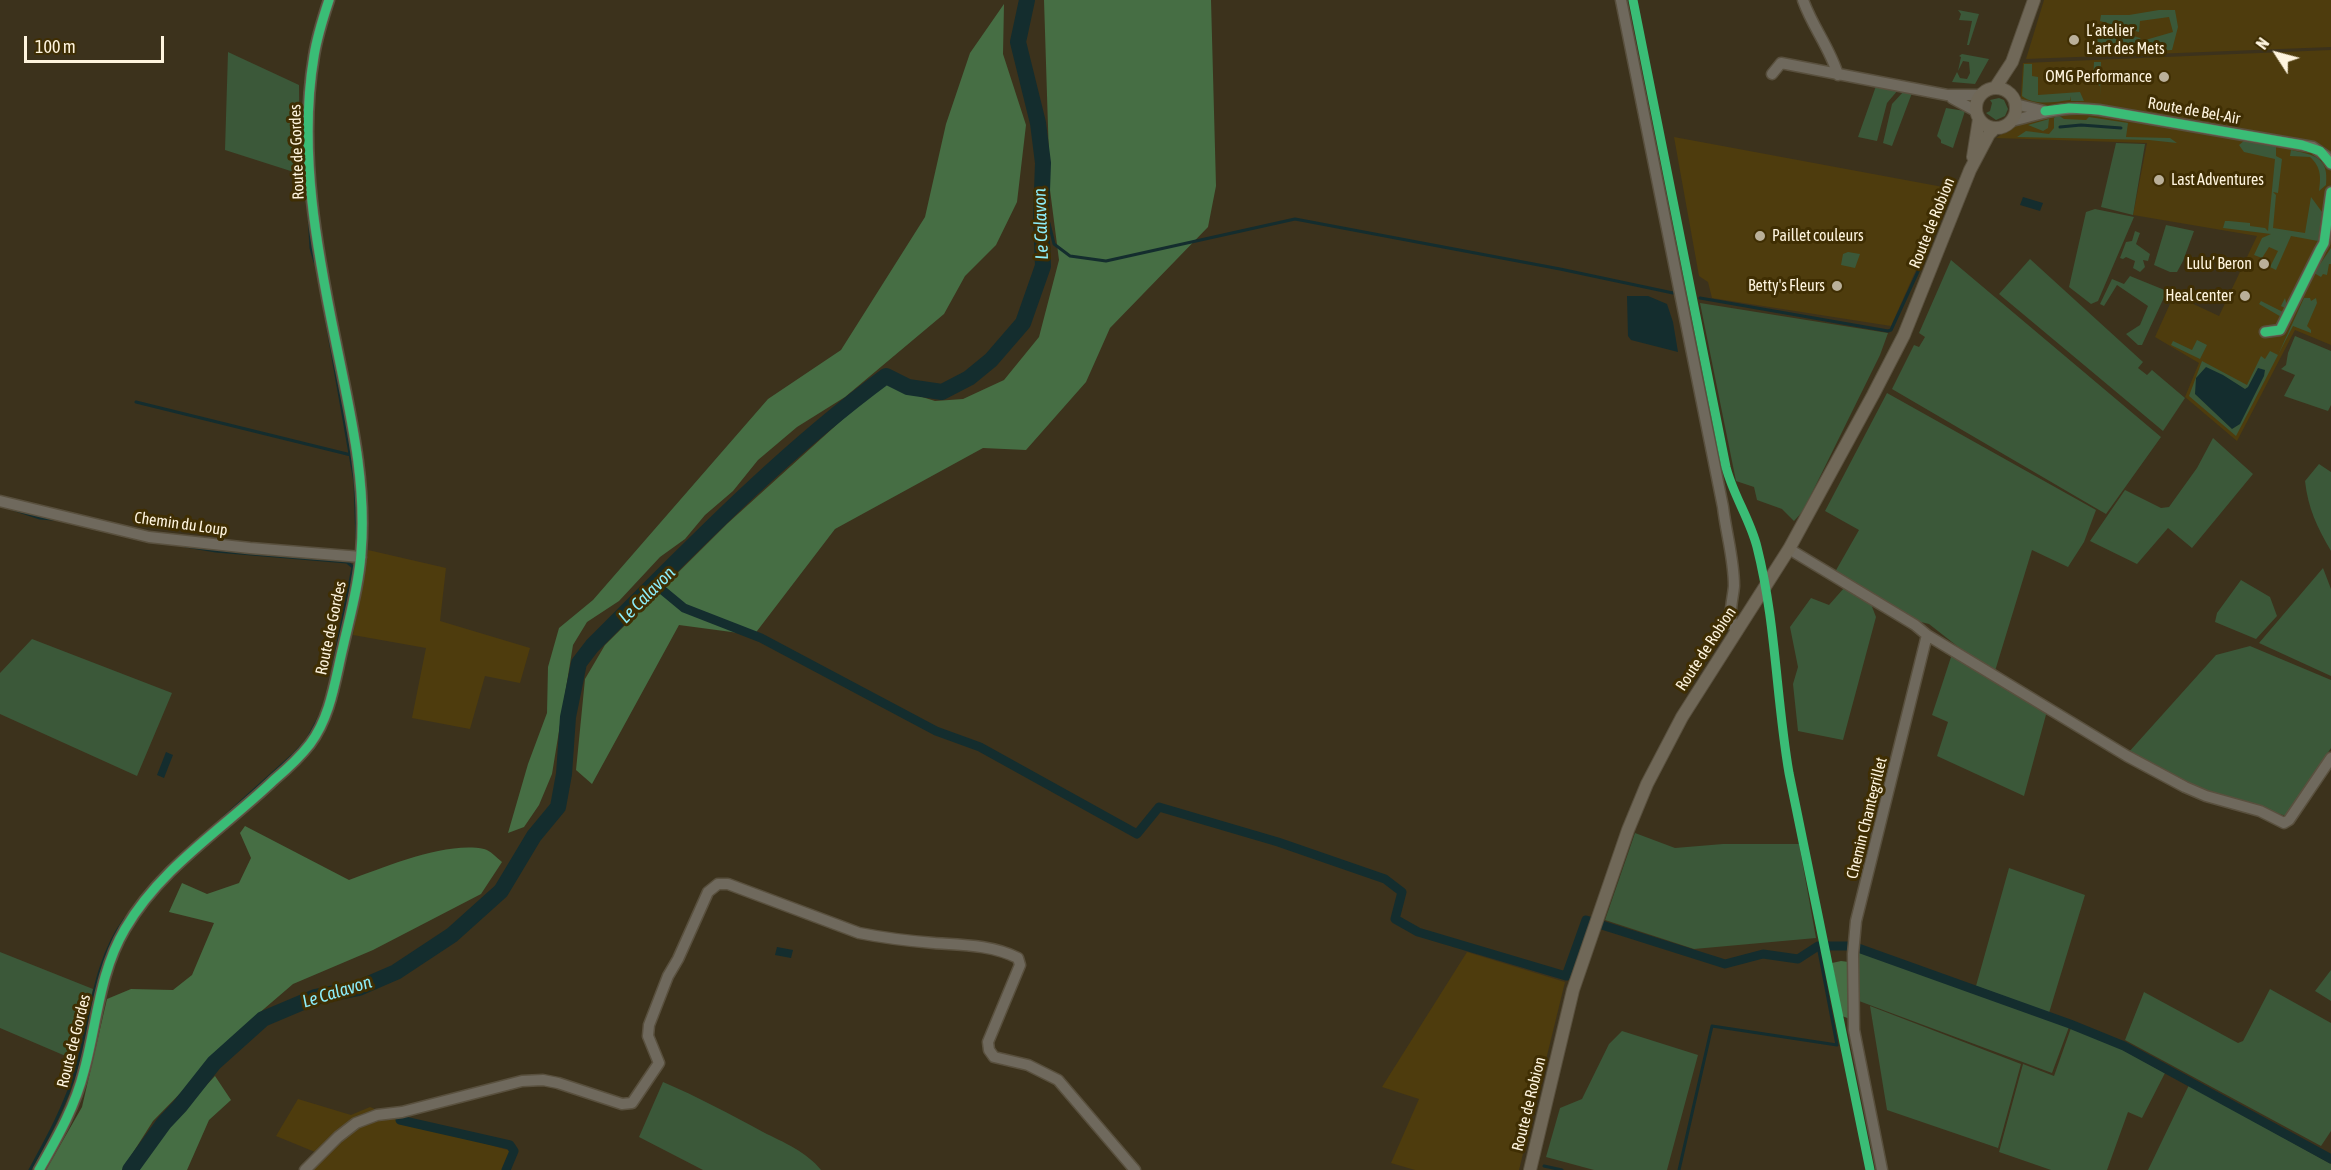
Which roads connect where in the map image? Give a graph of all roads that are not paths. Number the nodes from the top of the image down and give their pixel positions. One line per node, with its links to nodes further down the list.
1 (329, 0): 24 (street, Route de Gordes)
2 (1620, 0): 25 (street)
3 (1803, 0): 6 (street)
4 (1814, 0): 6 (street)
5 (2034, 0): 7 (main road)
6 (1807, 11): 9 (street)
7 (2012, 62): 10 (main road); 13 (main road)
8 (1772, 74): 9 (street)
9 (1838, 75): 11 (street)
10 (1995, 88): 12 (main road); 13 (main road)
11 (1947, 95): 12 (street); 15 (street)
12 (1981, 95): 15 (main road)
13 (2012, 99): 14 (street, Route de Bel-Air); 16 (main road)
14 (2045, 111): 16 (street, Route de Bel-Air); 18 (street, Route de Bel-Air)
15 (1978, 115): 17 (main road); 19 (main road, Route de Robion)
16 (2011, 121): 17 (main road)
17 (1995, 128): 19 (main road, Route de Robion)
18 (2331, 164)
19 (1970, 170): 23 (main road, Route de Robion)
20 (2331, 192): 21 (street)
21 (2265, 332)
22 (0, 501): 24 (street, Chemin du Loup)
23 (1789, 549): 25 (main road, Route de Robion); 26 (street)
24 (361, 557): 28 (street, Route de Gordes)
25 (1737, 631): 31 (main road, Route de Robion)
26 (1927, 635): 27 (street); 32 (street, Chemin Chantegrillet)
27 (2331, 758)
28 (39, 1170)
29 (305, 1170): 30 (street)
30 (1135, 1170)
31 (1530, 1170)
32 (1882, 1170)

